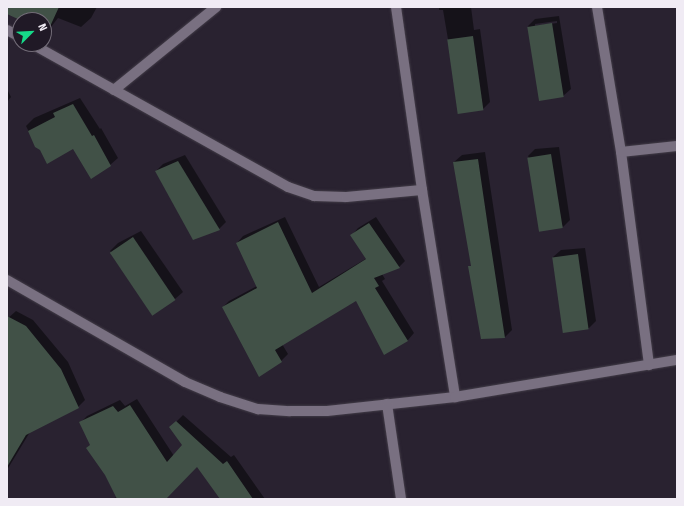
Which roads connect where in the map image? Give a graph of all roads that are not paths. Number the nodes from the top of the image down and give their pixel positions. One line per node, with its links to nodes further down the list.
1 (216, 7): 4 (street)
2 (396, 7): 9 (street)
3 (597, 7): 8 (street)
4 (205, 10): 6 (street)
5 (46, 52): 6 (street)
6 (114, 90): 9 (street)
7 (677, 146): 8 (street)
8 (621, 152): 12 (street)
9 (422, 190): 13 (street)
10 (7, 280): 14 (street)
11 (677, 360): 12 (street)
12 (649, 365): 13 (street)
13 (455, 397): 14 (street)
14 (387, 404): 15 (street)
15 (401, 499)

